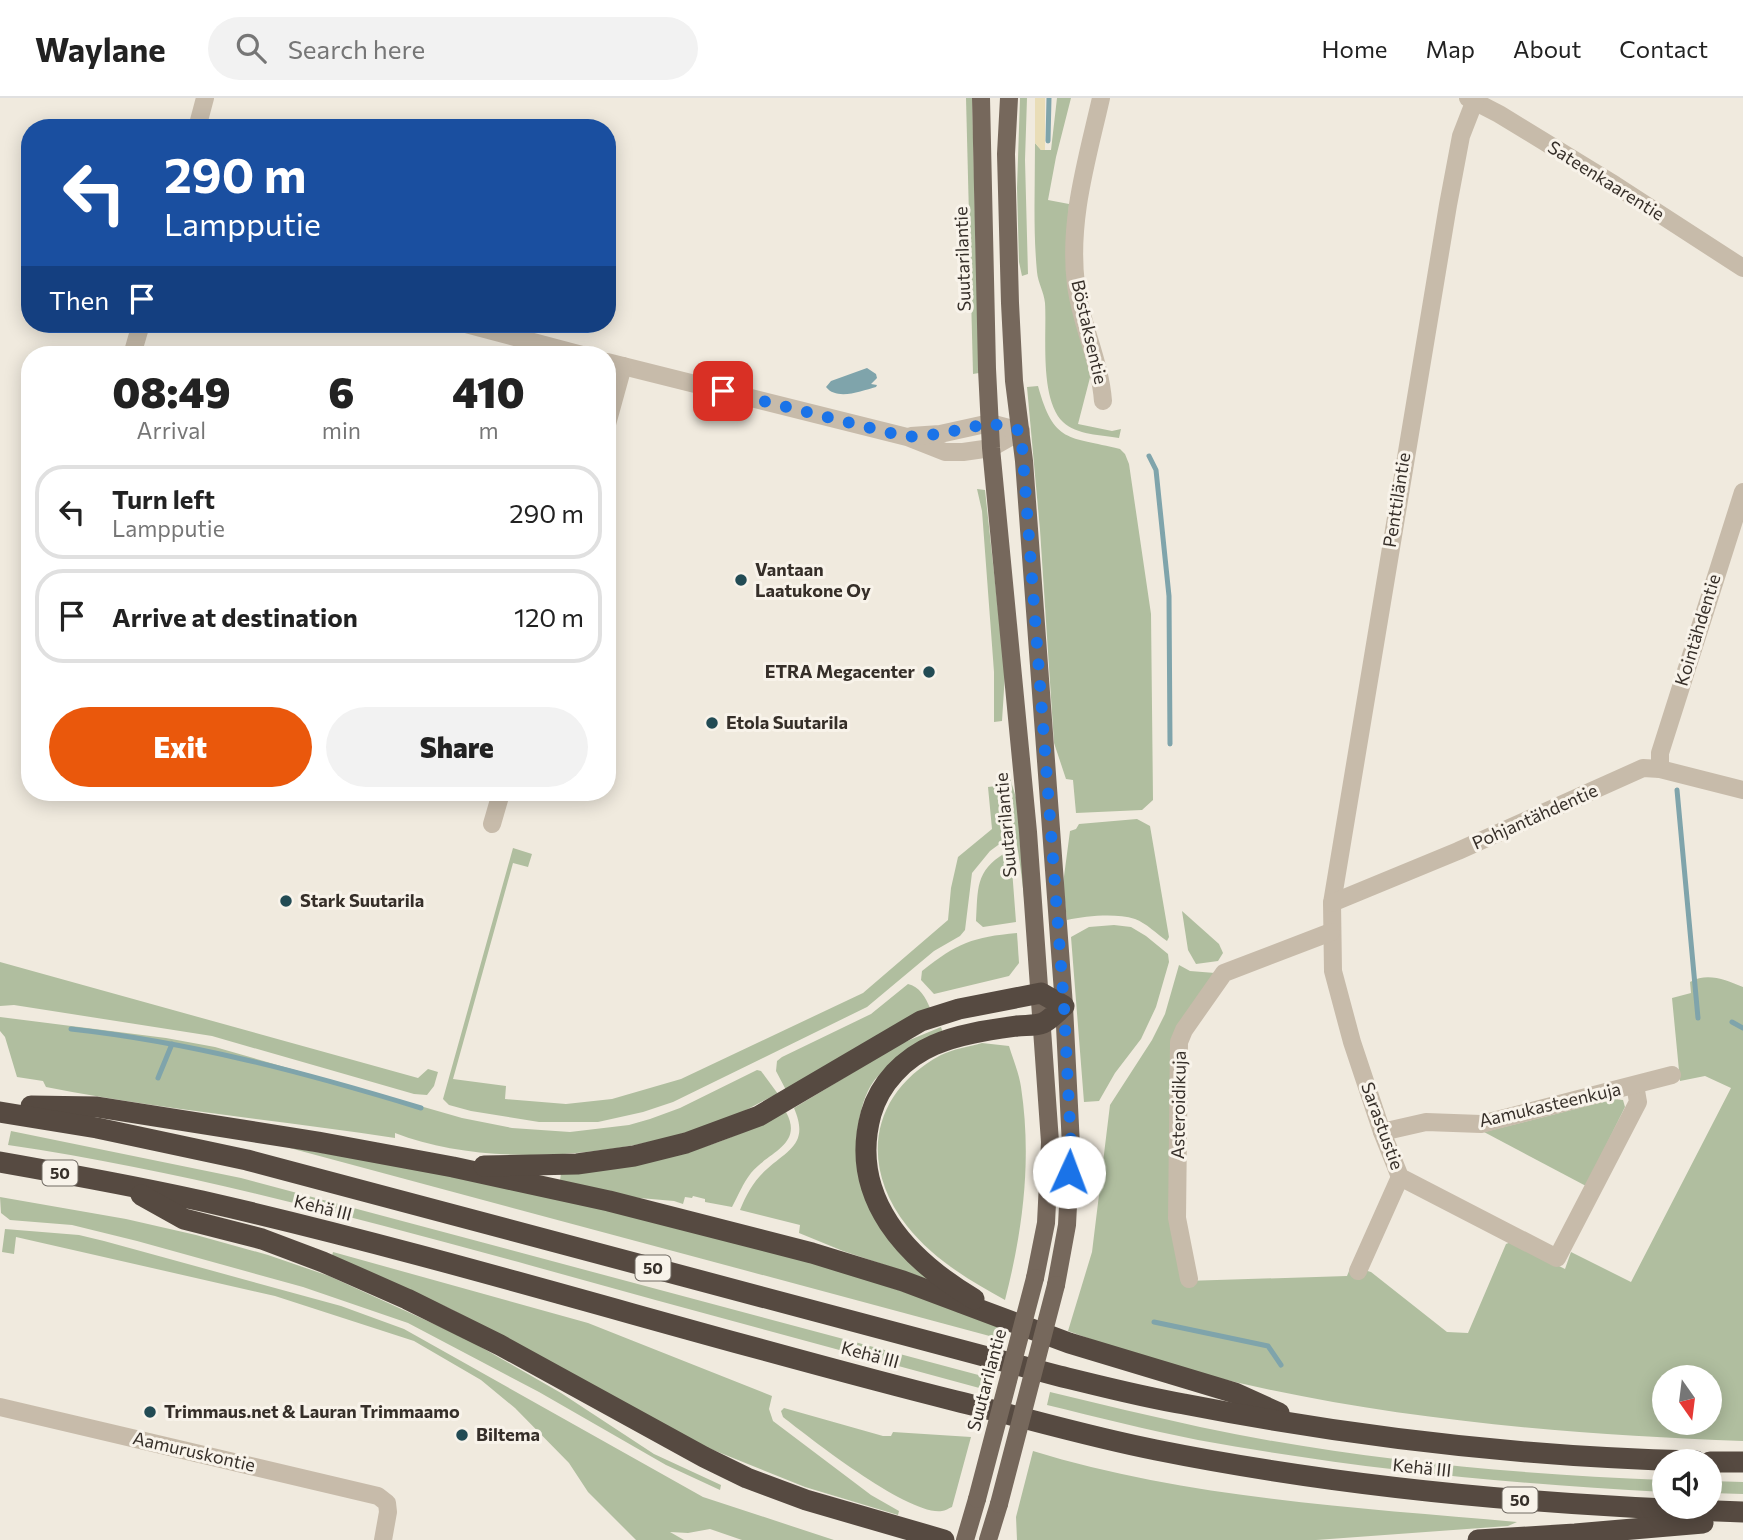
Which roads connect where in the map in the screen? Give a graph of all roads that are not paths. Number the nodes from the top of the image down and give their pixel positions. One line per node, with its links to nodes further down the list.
1 (205, 98): 6 (street)
2 (981, 98): 12 (main road, Suutarilantie)
3 (1009, 98): 13 (main road)
4 (1101, 98): 11 (street, Böstaksentie)
5 (1472, 99): 7 (street, Sateenkaarentie); 22 (street, Penttiläntie)
6 (199, 119)
7 (1743, 268)
8 (500, 333): 9 (street)
9 (548, 346)
10 (616, 364): 14 (street)
11 (1103, 401)
12 (990, 423): 13 (street); 14 (street); 15 (main road, Suutarilantie)
13 (1021, 431): 15 (street); 25 (main road)
14 (907, 437): 15 (street)
15 (991, 448): 24 (main road, Suutarilantie)
16 (1743, 492): 17 (street, Kointähdentie)
17 (1737, 531): 18 (street, Kointähdentie)
18 (1660, 769): 19 (street, Pohjantähdentie); 22 (street, Pohjantähdentie)
19 (1743, 790)
20 (499, 801): 21 (street)
21 (492, 824)
22 (1332, 903): 23 (street, Sarastustie)
23 (1331, 932): 31 (street, Sarastustie); 38 (street, Asteroidikuja)
24 (1041, 993): 25 (highway); 26 (main road, Suutarilantie); 33 (highway)
25 (1064, 1006): 26 (highway); 50 (main road, bridge)
26 (1043, 1023): 39 (highway); 49 (main road, Suutarilantie, bridge)
27 (1672, 1075): 28 (street, Aamukasteenkuja)
28 (1635, 1085): 31 (street, Aamukasteenkuja); 36 (street, Aamukasteenkuja)
29 (0, 1106): 33 (highway)
30 (0, 1112): 41 (highway, Kehä III / 50)
31 (1382, 1132): 34 (street, Sarastustie)
32 (0, 1163): 35 (highway, Kehä III / 50)
33 (453, 1167): 39 (highway)
34 (1400, 1177): 36 (street, Sarastustie); 37 (street)
35 (120, 1184): 45 (highway, Kehä III / 50); 48 (highway)
36 (1557, 1258)
37 (1358, 1271)
38 (1189, 1279)
39 (1012, 1322): 41 (highway)
40 (0, 1407): 47 (street, Aamuruskontie)
41 (1306, 1426): 42 (highway, Kehä III / 50)
42 (1652, 1460)
43 (1722, 1462): 44 (highway)
44 (1743, 1462)
45 (1743, 1512)
46 (1743, 1519): 51 (highway)
47 (383, 1540)
48 (944, 1540)
49 (965, 1540)
50 (988, 1540)
51 (1478, 1540)

